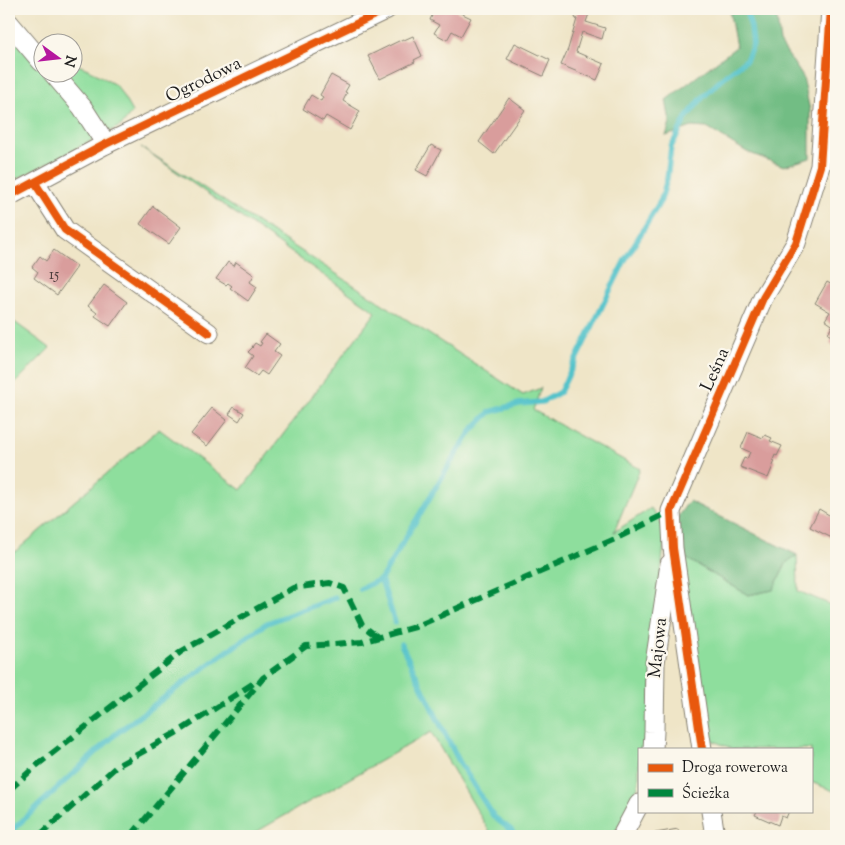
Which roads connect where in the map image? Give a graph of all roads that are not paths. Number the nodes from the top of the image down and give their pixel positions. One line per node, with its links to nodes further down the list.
1 (387, 9): 6 (street, Ogrodowa)
2 (831, 9): 10 (street, Leśna)
3 (9, 23): 4 (street)
4 (32, 50)
5 (61, 82): 6 (street)
6 (106, 144): 7 (street, Ogrodowa)
7 (35, 182): 8 (street, Ogrodowa); 9 (street)
8 (9, 196)
9 (208, 333)
10 (673, 548): 11 (street, Majowa); 12 (street, Leśna)
11 (653, 748)
12 (702, 748)
13 (638, 806): 15 (street)
14 (711, 812): 16 (street)
15 (622, 836)
16 (715, 836)

